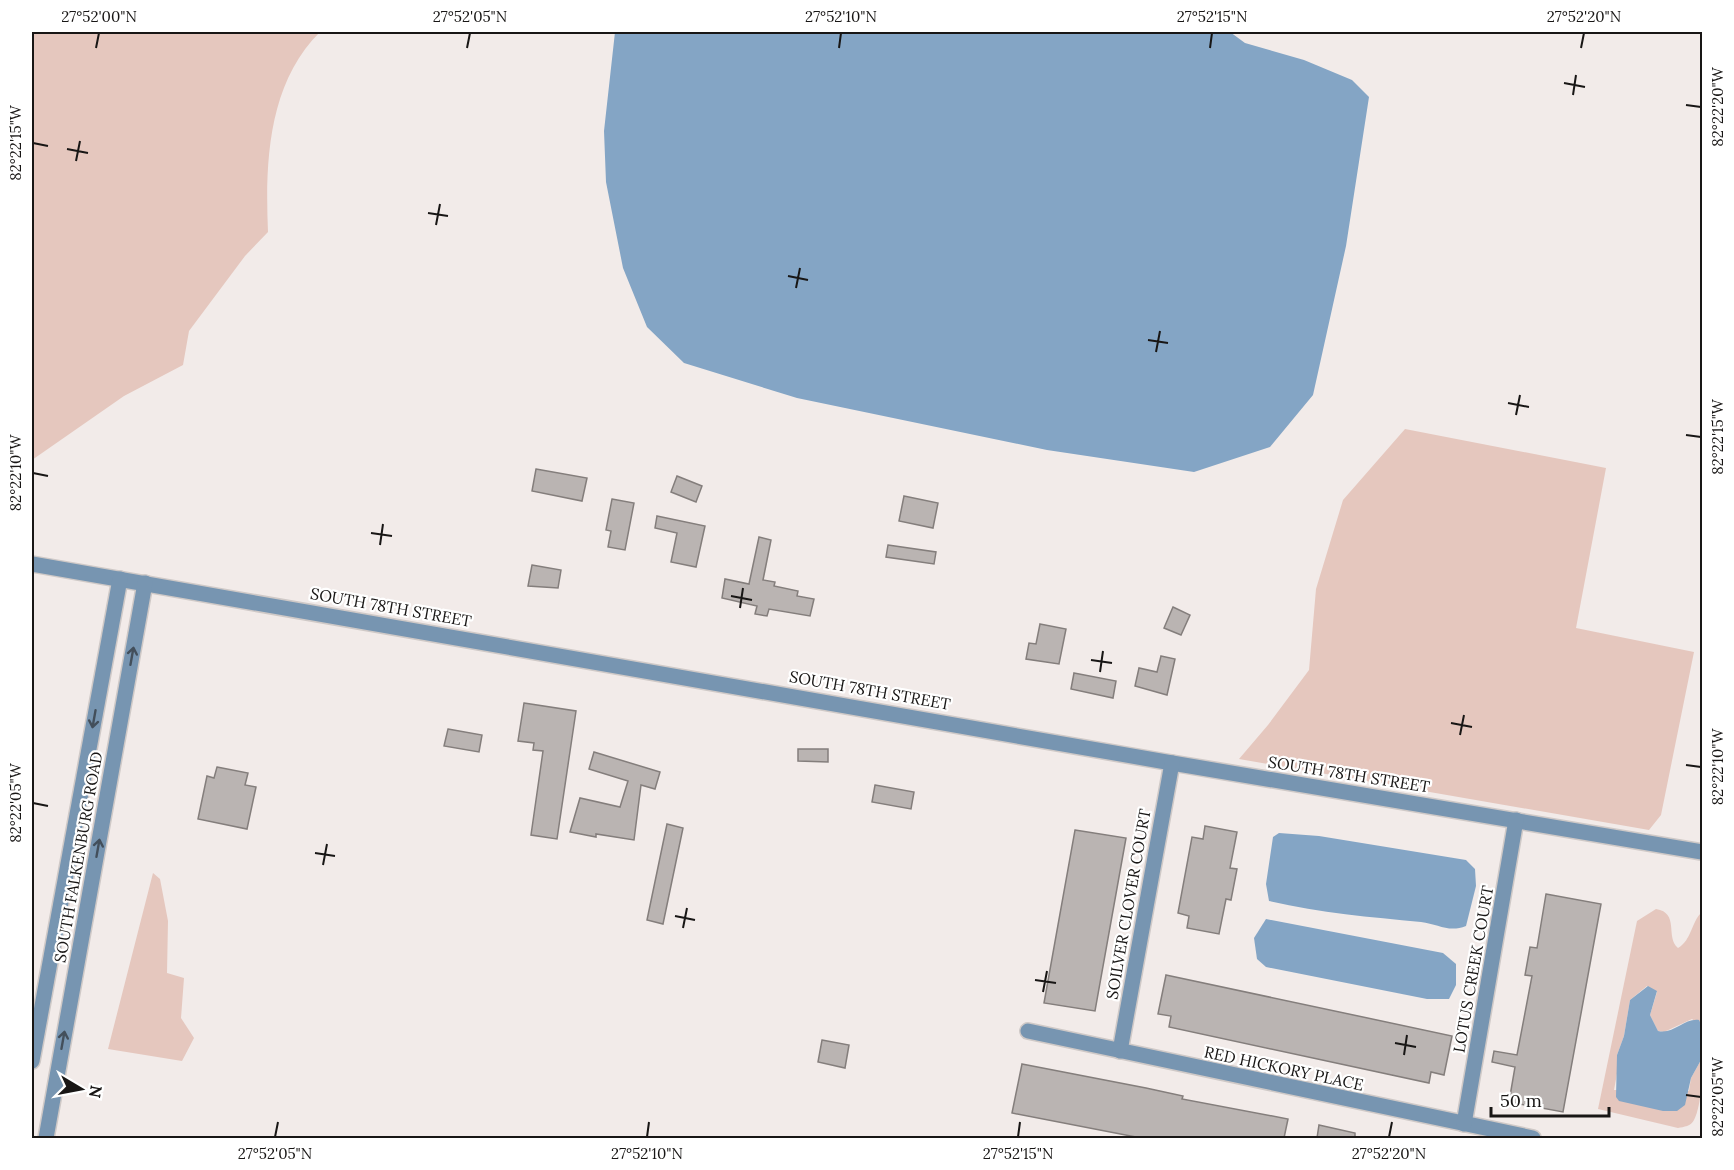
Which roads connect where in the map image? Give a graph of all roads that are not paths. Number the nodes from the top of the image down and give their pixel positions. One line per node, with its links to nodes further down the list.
1 (32, 564): 2 (street, SOUTH 78TH STREET)
2 (120, 579): 3 (street, SOUTH 78TH STREET); 9 (street, SOUTH FALKENBURG ROAD, one-way to 9)
3 (145, 583): 4 (street, SOUTH 78TH STREET); 11 (street, SOUTH FALKENBURG ROAD, one-way to 3)
4 (1172, 763): 5 (street, SOUTH 78TH STREET); 8 (street, SOILVER CLOVER COURT)
5 (1516, 820): 6 (street, SOUTH 78TH STREET); 10 (street, LOTUS CREEK COURT)
6 (1702, 852)
7 (1028, 1031): 8 (street, RED HICKORY PLACE)
8 (1120, 1051): 10 (street, RED HICKORY PLACE)
9 (32, 1061)
10 (1464, 1124): 12 (street, RED HICKORY PLACE)
11 (46, 1138)
12 (1533, 1138)

